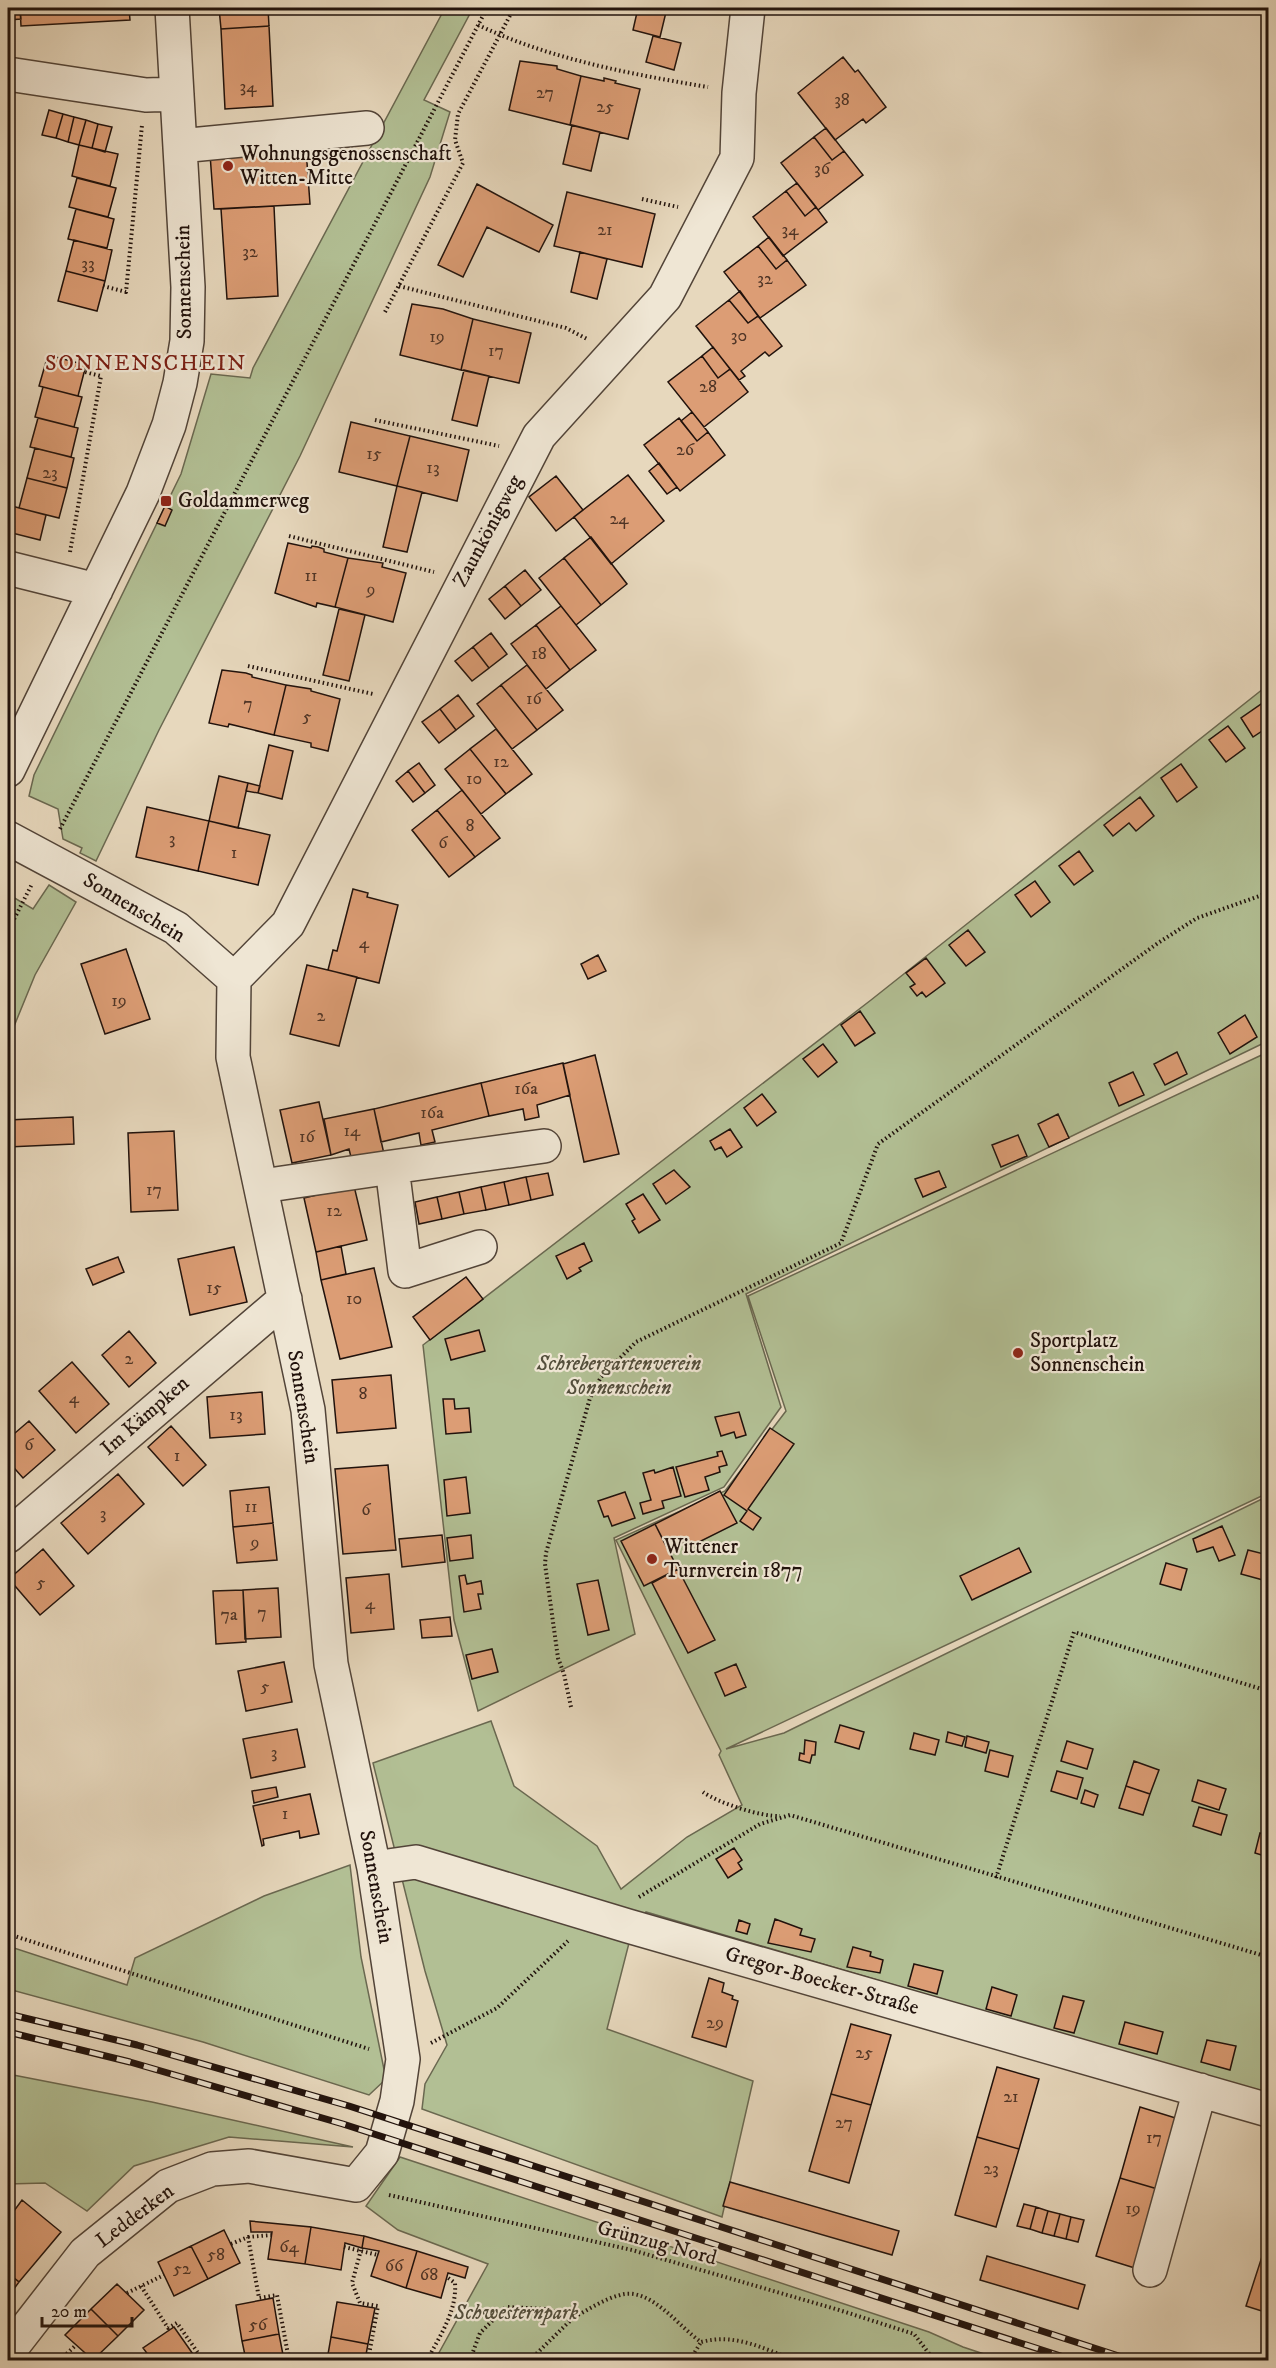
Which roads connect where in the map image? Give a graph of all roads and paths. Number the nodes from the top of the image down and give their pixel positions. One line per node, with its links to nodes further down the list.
1 (172, 8): 9 (street, Sonnenschein)
2 (487, 8): 5 (path)
3 (514, 8): 6 (path)
4 (748, 8): 8 (street, Zaunkönigweg)
5 (478, 25): 6 (path); 28 (path)
6 (500, 35): 8 (path); 12 (path)
7 (8, 74): 9 (street)
8 (739, 93): 15 (street, Zaunkönigweg)
9 (161, 94): 11 (street, Sonnenschein); 13 (path)
10 (368, 128): 11 (street)
11 (180, 146): 23 (street, Sonnenschein)
12 (398, 285): 14 (path); 15 (path)
13 (103, 286)
14 (385, 312)
15 (615, 352): 18 (street, Zaunkönigweg)
16 (85, 372): 22 (path)
17 (375, 420): 18 (path)
18 (528, 456): 21 (street, Zaunkönigweg)
19 (289, 536): 21 (path)
20 (8, 568): 22 (street)
21 (463, 579): 25 (street, Zaunkönigweg)
22 (63, 582): 23 (street)
23 (96, 590): 26 (street, Sonnenschein)
24 (248, 666): 25 (path)
25 (401, 700): 31 (street, Zaunkönigweg)
26 (8, 770)
27 (8, 838): 28 (street, Sonnenschein)
28 (46, 857): 30 (path); 31 (street, Sonnenschein)
29 (1269, 893): 39 (path)
30 (8, 932)
31 (234, 979): 34 (street, Sonnenschein)
32 (544, 1146): 33 (street)
33 (392, 1167): 34 (street); 35 (street)
34 (262, 1185): 36 (street, Sonnenschein)
35 (480, 1247)
36 (285, 1299): 37 (street, Im Kämpken); 42 (street, Sonnenschein)
37 (8, 1536)
38 (1269, 1691): 43 (path)
39 (571, 1707)
40 (703, 1792): 41 (path)
41 (790, 1815): 43 (path); 45 (path)
42 (374, 1868): 44 (street, Gregor-Boecker-Straße); 48 (street, Sonnenschein)
43 (996, 1878): 47 (path)
44 (595, 1915): 45 (street, Gregor-Boecker-Straße); 48 (path)
45 (628, 1926): 49 (street, Gregor-Boecker-Straße)
46 (8, 1934): 48 (path)
47 (1269, 1957)
48 (403, 2059): 51 (street, Sonnenschein)
49 (1200, 2090): 50 (street, Gregor-Boecker-Straße); 58 (street)
50 (1269, 2110)
51 (356, 2185): 66 (street, Ledderken); 76 (path, Grünzug Nord)
52 (272, 2235): 53 (path)
53 (248, 2236): 54 (path); 69 (path)
54 (231, 2244)
55 (344, 2247): 56 (path)
56 (361, 2250): 57 (path); 70 (path)
57 (378, 2254)
58 (1150, 2270)
59 (164, 2275): 61 (path)
60 (447, 2277): 71 (path)
61 (141, 2286): 62 (path); 68 (path)
62 (127, 2293)
63 (574, 2317): 64 (path); 72 (path); 73 (path)
64 (701, 2342): 74 (path); 75 (path)
65 (76, 2345): 67 (path)
66 (8, 2352)
67 (60, 2361)
68 (203, 2361)
69 (289, 2361)
70 (368, 2361)
71 (427, 2361)
72 (470, 2361)
73 (530, 2361)
74 (690, 2361)
75 (794, 2361)
76 (934, 2361)

